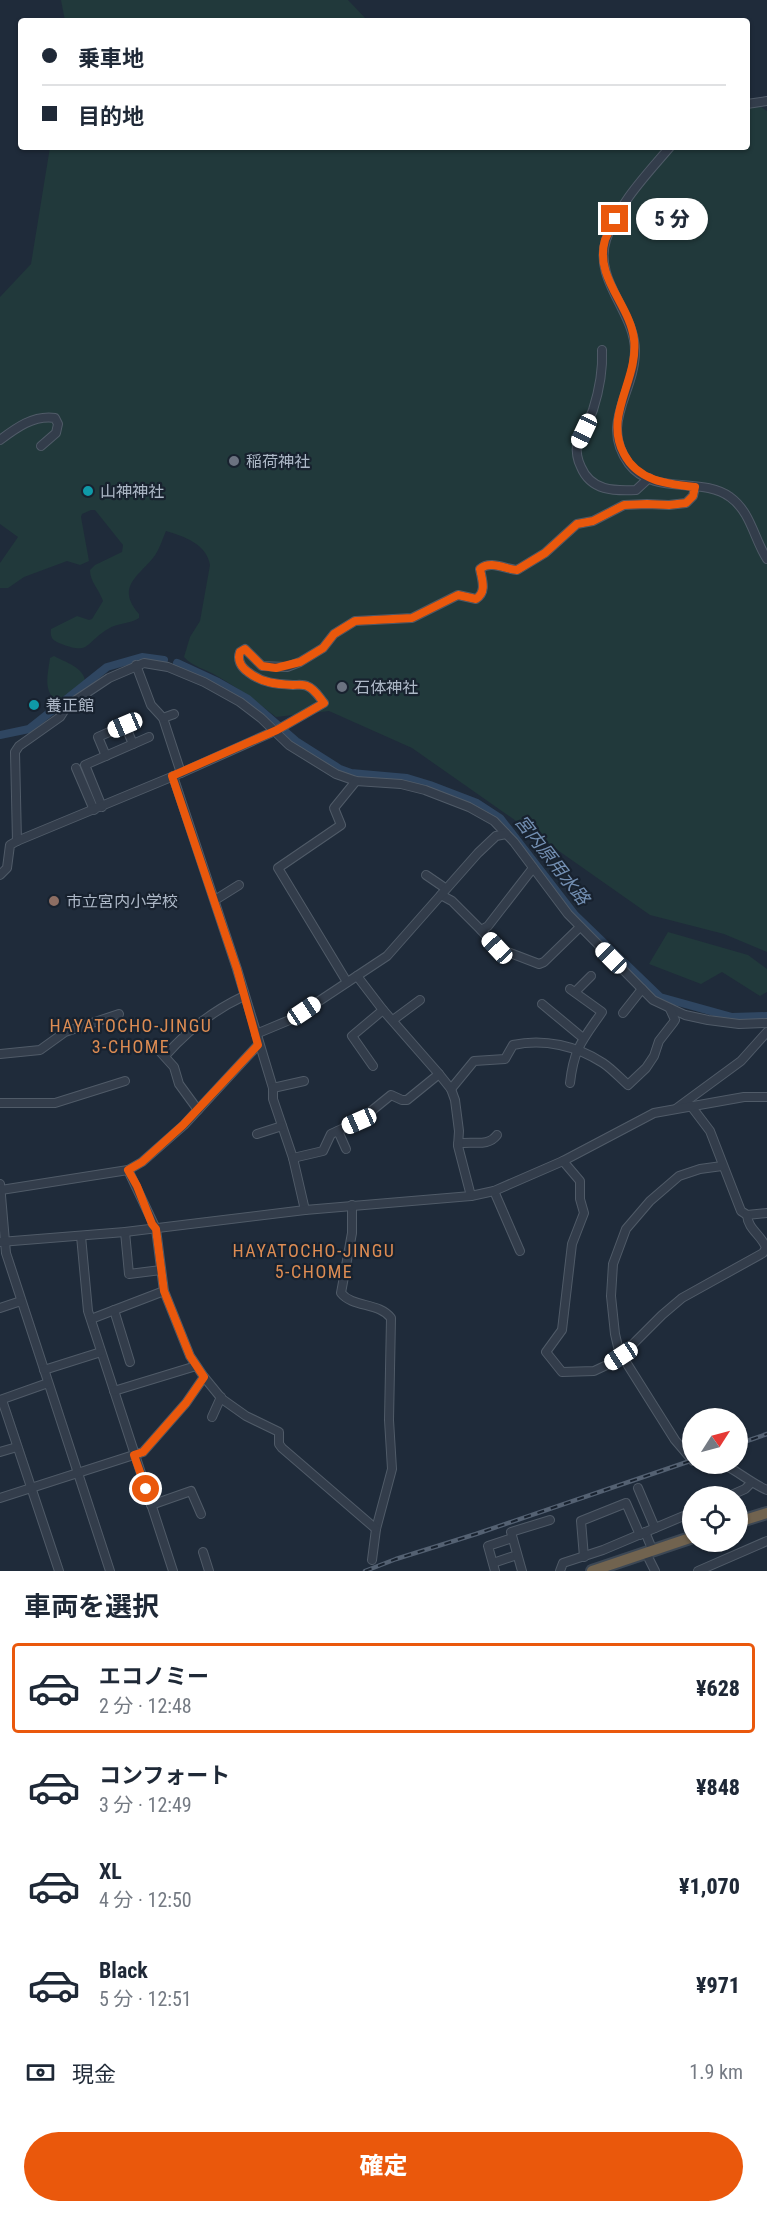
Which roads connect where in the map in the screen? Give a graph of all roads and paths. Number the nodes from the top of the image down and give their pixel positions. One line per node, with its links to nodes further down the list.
1 (767, 101): 2 (street)
2 (750, 104)
3 (668, 150): 7 (street)
4 (602, 350): 7 (street)
5 (0, 440): 6 (street)
6 (41, 446)
7 (649, 478): 8 (street)
8 (695, 487): 9 (street); 13 (street)
9 (767, 559)
10 (136, 665): 12 (street); 13 (street); 23 (street)
11 (174, 714): 12 (street)
12 (163, 718): 18 (street)
13 (275, 730): 18 (street); 20 (street)
14 (149, 737): 15 (street)
15 (133, 744): 16 (street); 16 (street)
16 (106, 756): 21 (street)
17 (76, 768): 21 (street)
18 (181, 772): 19 (street)
19 (172, 776): 21 (street); 29 (street)
20 (356, 781): 22 (street); 34 (street)
21 (98, 808): 23 (street)
22 (506, 834): 24 (street); 28 (street)
23 (17, 842): 25 (street)
24 (533, 868): 30 (street); 31 (street)
25 (0, 875)
26 (426, 875): 28 (street)
27 (239, 885): 29 (street)
28 (443, 891): 31 (street); 32 (street)
29 (215, 900): 36 (street)
30 (580, 927): 31 (street); 35 (street)
31 (481, 930)
32 (357, 976): 34 (street); 40 (street)
33 (591, 976): 47 (street)
34 (347, 982): 46 (street)
35 (642, 989): 39 (street); 41 (street)
36 (244, 996): 46 (street); 52 (street)
37 (420, 1000): 43 (street)
38 (542, 1004): 47 (street)
39 (670, 1009): 44 (street); 50 (street)
40 (383, 1010): 43 (street); 53 (street)
41 (623, 1013)
42 (119, 1014): 51 (street)
43 (393, 1020): 54 (street)
44 (767, 1023)
45 (767, 1032): 63 (street)
46 (256, 1035): 48 (street)
47 (584, 1038): 50 (street)
48 (258, 1045): 58 (street); 64 (street)
49 (154, 1046): 52 (street)
50 (577, 1049): 57 (street); 59 (street)
51 (0, 1054)
52 (165, 1056): 64 (street)
53 (373, 1066)
54 (439, 1074): 59 (street); 66 (street)
55 (125, 1081): 61 (street)
56 (304, 1081): 58 (street)
57 (570, 1083)
58 (273, 1088): 65 (street)
59 (451, 1089): 69 (street)
60 (767, 1097): 62 (street)
61 (0, 1103)
62 (691, 1106): 63 (street); 73 (street)
63 (677, 1108): 72 (street)
64 (198, 1110): 74 (street)
65 (282, 1126): 67 (street); 71 (street)
66 (338, 1131): 70 (street); 71 (street)
67 (257, 1134)
68 (497, 1135): 69 (street)
69 (458, 1144): 77 (street)
70 (346, 1149)
71 (293, 1158): 79 (street)
72 (563, 1161): 76 (street); 94 (street)
73 (722, 1166): 81 (street); 94 (street)
74 (128, 1170): 75 (street); 82 (street)
75 (1, 1187): 85 (street)
76 (494, 1191): 77 (street); 86 (street)
77 (471, 1196): 78 (street)
78 (352, 1205): 79 (street); 123 (street)
79 (305, 1210): 82 (street)
80 (767, 1213): 81 (street)
81 (747, 1215): 94 (street)
82 (156, 1229): 83 (street); 87 (street)
83 (125, 1232): 84 (street); 87 (street)
84 (81, 1236): 85 (street); 92 (street)
85 (2, 1241): 89 (street)
86 (520, 1251)
87 (161, 1270): 88 (street)
88 (164, 1291): 91 (street); 96 (street)
89 (21, 1301): 90 (street); 97 (street)
90 (0, 1308)
91 (114, 1310): 92 (street); 95 (street)
92 (91, 1319): 93 (street)
93 (101, 1352): 97 (street); 100 (street)
94 (621, 1356): 105 (street)
95 (130, 1362)
96 (196, 1366): 98 (street); 100 (street)
97 (44, 1370): 99 (street)
98 (204, 1377): 101 (street); 107 (street)
99 (48, 1383): 102 (street); 108 (street)
100 (114, 1391): 107 (street)
101 (221, 1397): 103 (street); 123 (street)
102 (1, 1400): 104 (street)
103 (212, 1417)
104 (17, 1447): 106 (street); 113 (street)
105 (682, 1448)
106 (0, 1452)
107 (134, 1455): 108 (street); 116 (street)
108 (78, 1473): 113 (street); 135 (street)
109 (740, 1474): 110 (street)
110 (751, 1483): 111 (street); 114 (street)
111 (748, 1486)
112 (638, 1488): 122 (street)
113 (30, 1489): 115 (street); 134 (street)
114 (767, 1490)
115 (0, 1498)
116 (151, 1506): 118 (street); 136 (street)
117 (767, 1513): 120 (highway)
118 (201, 1514)
119 (682, 1517): 122 (street)
120 (748, 1519)
121 (550, 1520): 125 (street)
122 (655, 1528): 124 (street)
123 (376, 1529): 132 (street)
124 (643, 1534): 129 (street); 131 (street); 131 (street)
125 (512, 1538): 130 (street); 133 (street)
126 (682, 1541): 129 (highway)
127 (767, 1541): 142 (street)
128 (203, 1552): 137 (street)
129 (650, 1552): 140 (highway); 141 (street)
130 (517, 1556): 133 (street); 138 (street)
131 (584, 1557): 139 (street)
132 (372, 1560)
133 (494, 1567)
134 (60, 1571)
135 (110, 1571)
136 (173, 1571)
137 (209, 1571)
138 (522, 1571)
139 (560, 1571)
140 (592, 1571)
141 (655, 1571)
142 (698, 1571)

